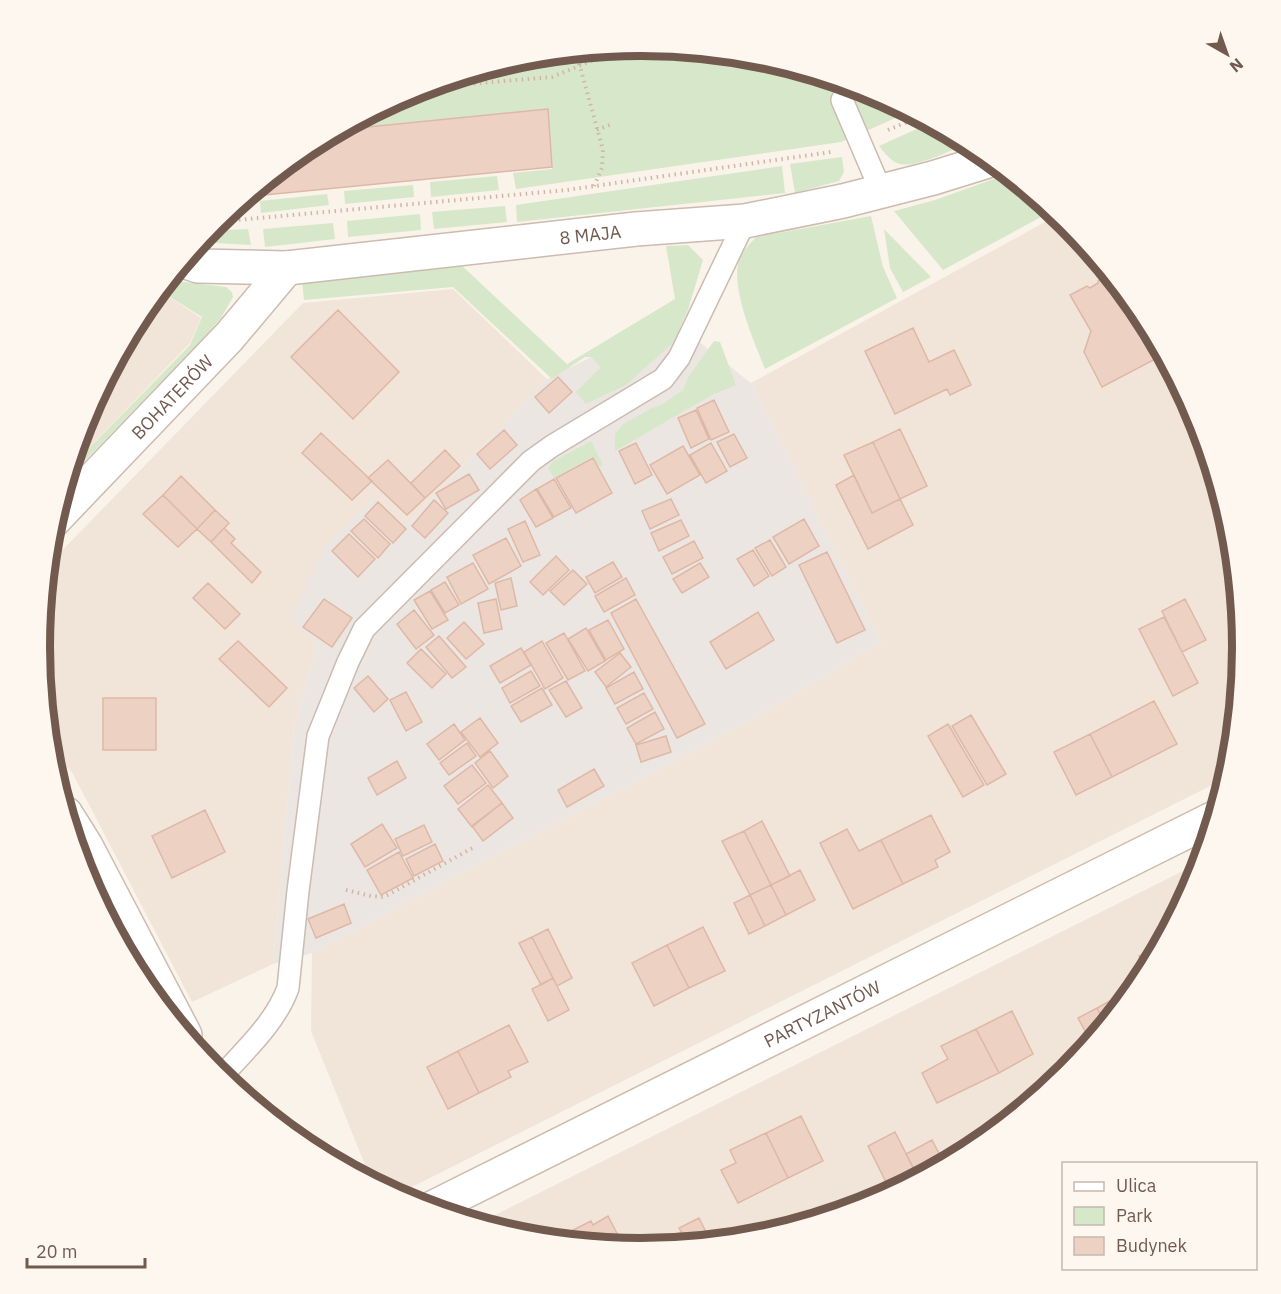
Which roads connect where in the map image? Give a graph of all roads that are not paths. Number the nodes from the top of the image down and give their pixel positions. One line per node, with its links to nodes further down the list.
1 (842, 100): 3 (lane)
2 (979, 163): 3 (street, 8 MAJA)
3 (881, 191): 4 (street, 8 MAJA)
4 (745, 221): 6 (street, 8 MAJA); 11 (lane)
5 (191, 264): 6 (street, 8 MAJA)
6 (287, 268): 7 (street, BOHATERÓW)
7 (67, 506)
8 (1204, 823): 12 (street, PARTYZANTÓW)
9 (82, 839): 10 (street)
10 (166, 998)
11 (228, 1069)
12 (441, 1203)

